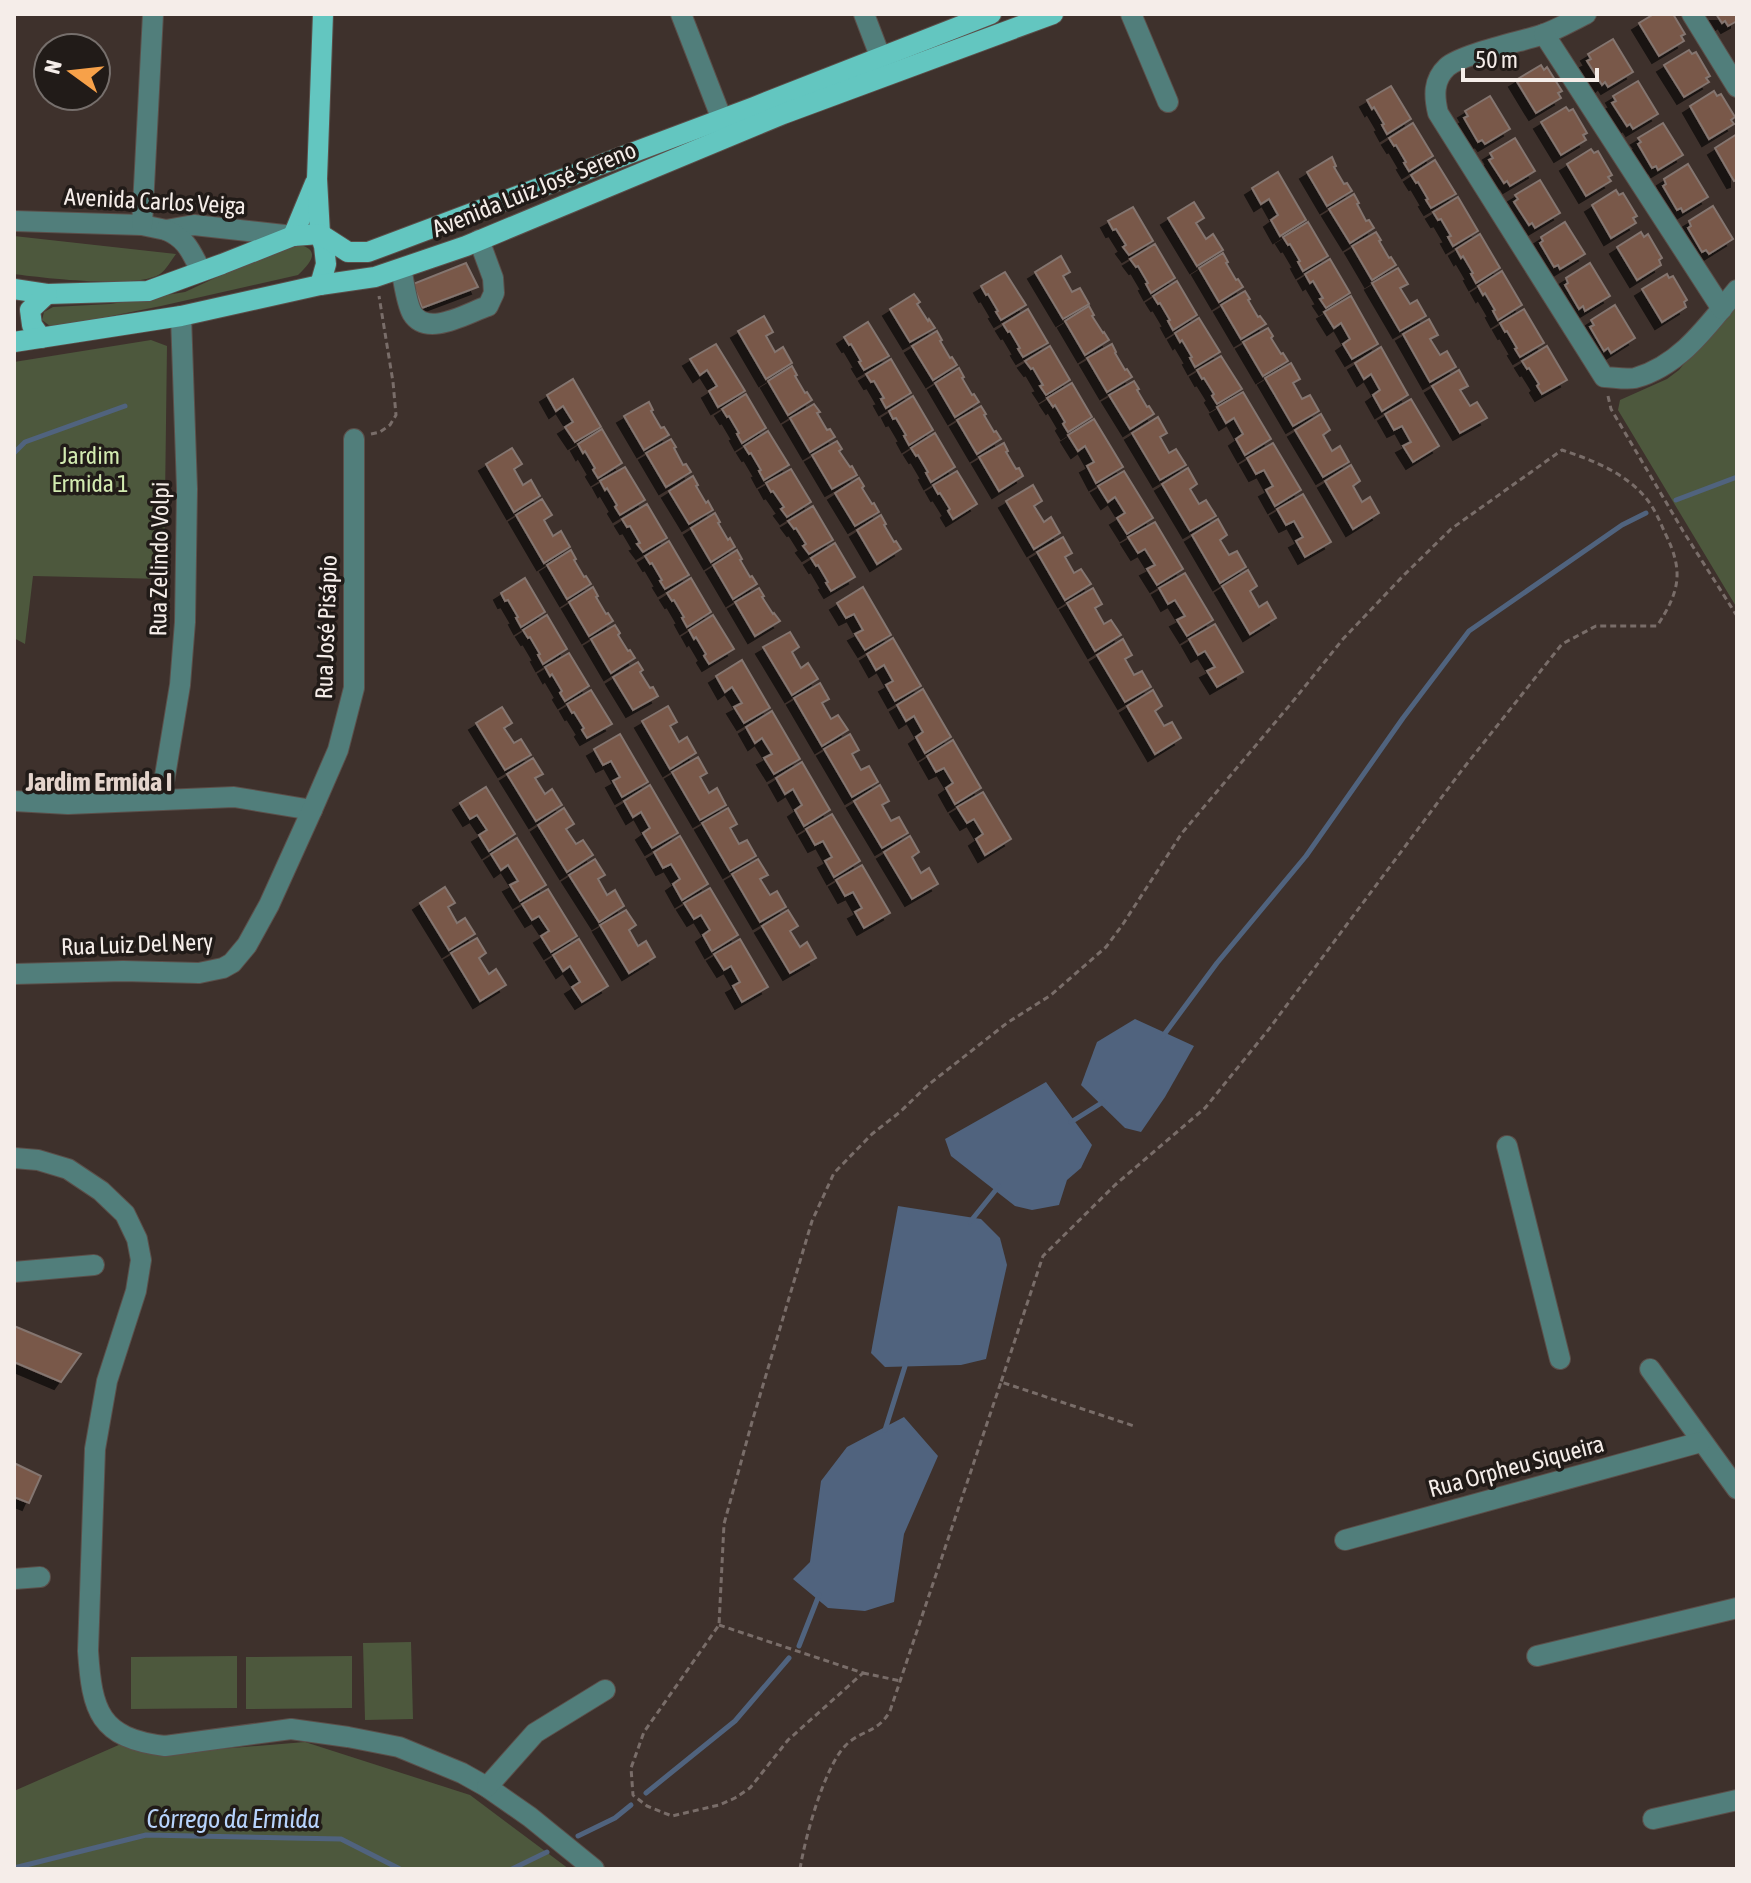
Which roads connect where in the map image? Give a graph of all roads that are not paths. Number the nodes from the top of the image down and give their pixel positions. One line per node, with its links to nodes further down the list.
1 (153, 14): 18 (street)
2 (323, 14): 15 (main road)
3 (681, 14): 14 (street)
4 (864, 14): 11 (street)
5 (991, 14): 11 (main road, Avenida Luiz José Sereno)
6 (1053, 14): 22 (main road, Avenida Luiz José Sereno)
7 (1131, 14): 13 (street)
8 (1586, 14): 10 (street)
9 (1692, 14): 12 (street)
10 (1544, 34): 29 (street); 29 (street)
11 (880, 56): 14 (main road, Avenida Luiz José Sereno)
12 (1737, 87)
13 (1168, 102)
14 (721, 117): 16 (main road, Avenida Luiz José Sereno)
15 (317, 179): 20 (main road); 21 (main road)
16 (457, 219): 20 (main road, Avenida Luiz José Sereno); 22 (main road)
17 (14, 221): 18 (street, Avenida Carlos Veiga)
18 (142, 225): 19 (street, Avenida Carlos Veiga)
19 (166, 230): 21 (street, Avenida Carlos Veiga); 24 (street)
20 (320, 234): 21 (main road); 25 (main road)
21 (293, 236): 24 (main road)
22 (473, 243): 23 (main road, Avenida Luiz José Sereno); 23 (street)
23 (401, 269): 25 (main road, Avenida Luiz José Sereno)
24 (201, 271): 28 (main road)
25 (320, 285): 30 (main road, Avenida Luiz José Sereno)
26 (14, 289): 28 (main road)
27 (1737, 290): 29 (street)
28 (47, 294): 31 (main road)
29 (1722, 309)
30 (181, 316): 31 (main road, Avenida Luiz José Sereno); 34 (street, Rua Zelindo Volpi)
31 (41, 338): 32 (main road, Avenida Luiz José Sereno)
32 (14, 342)
33 (354, 439): 36 (street, Rua José Pisápio)
34 (161, 800): 35 (street); 36 (street)
35 (14, 801)
36 (312, 810): 37 (street, Rua Luiz Del Nery)
37 (14, 974)
38 (1507, 1146): 42 (street)
39 (14, 1158): 52 (street)
40 (94, 1265): 41 (street)
41 (14, 1272)
42 (1560, 1359)
43 (1650, 1369): 44 (street)
44 (1701, 1442): 45 (street); 46 (street, Rua Orpheu Siqueira)
45 (1737, 1489)
46 (1345, 1540)
47 (40, 1577): 48 (street)
48 (14, 1579)
49 (1737, 1608): 50 (street)
50 (1537, 1656)
51 (605, 1690): 52 (street)
52 (487, 1787): 55 (street)
53 (1737, 1800): 54 (street)
54 (1653, 1819)
55 (594, 1869)

